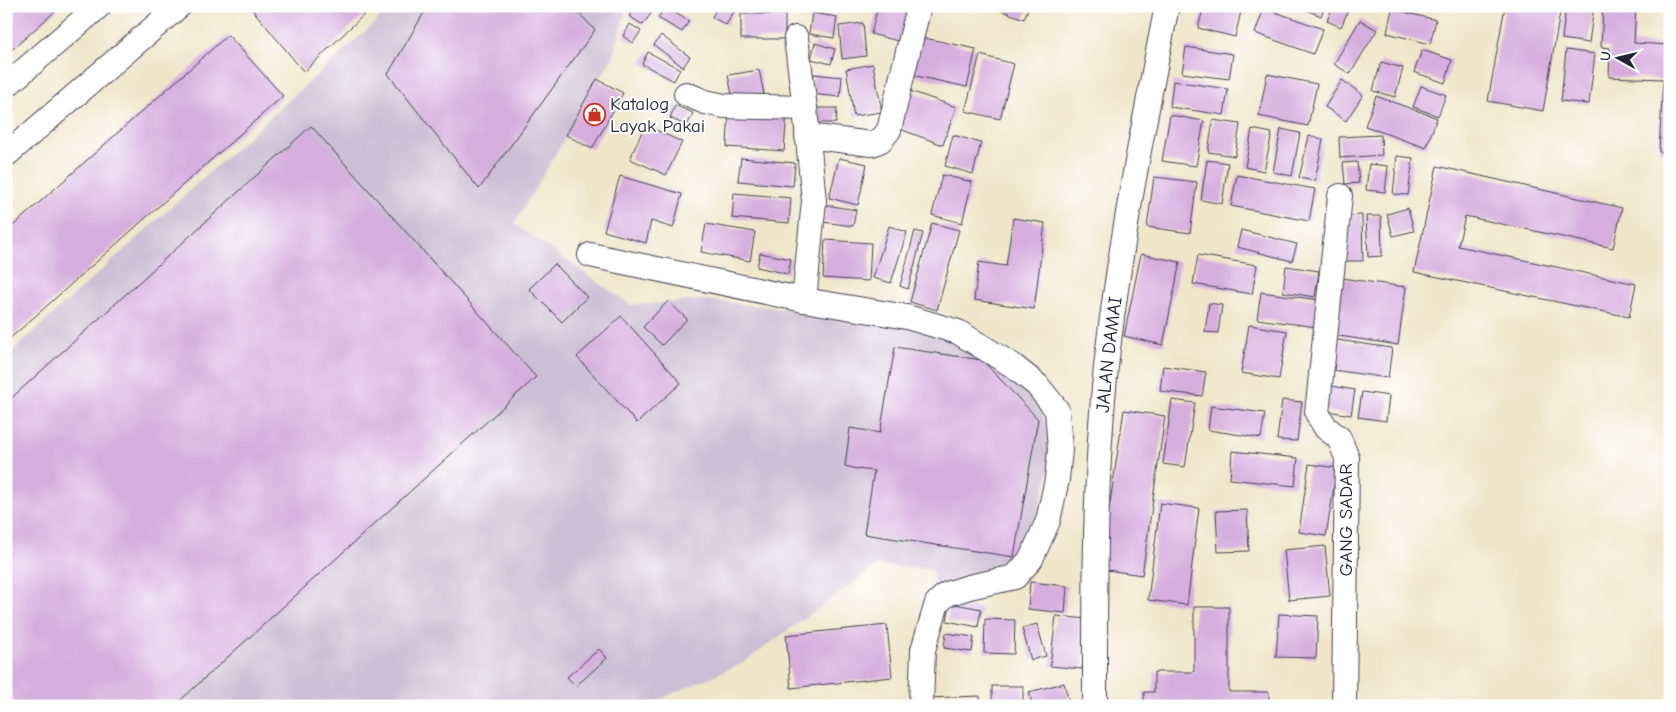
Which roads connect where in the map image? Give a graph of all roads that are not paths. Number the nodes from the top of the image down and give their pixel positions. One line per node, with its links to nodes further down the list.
1 (99, 6): 6 (street)
2 (179, 6): 10 (street)
3 (919, 6): 9 (street)
4 (1166, 6): 15 (street, JALAN DAMAI)
5 (796, 38): 8 (street)
6 (6, 86)
7 (686, 94): 8 (street)
8 (805, 108): 9 (street)
9 (807, 136): 13 (street)
10 (6, 155)
11 (1340, 196): 16 (street, GANG SADAR)
12 (590, 255): 13 (street)
13 (804, 300): 14 (street)
14 (921, 706)
15 (1095, 706)
16 (1344, 706)

